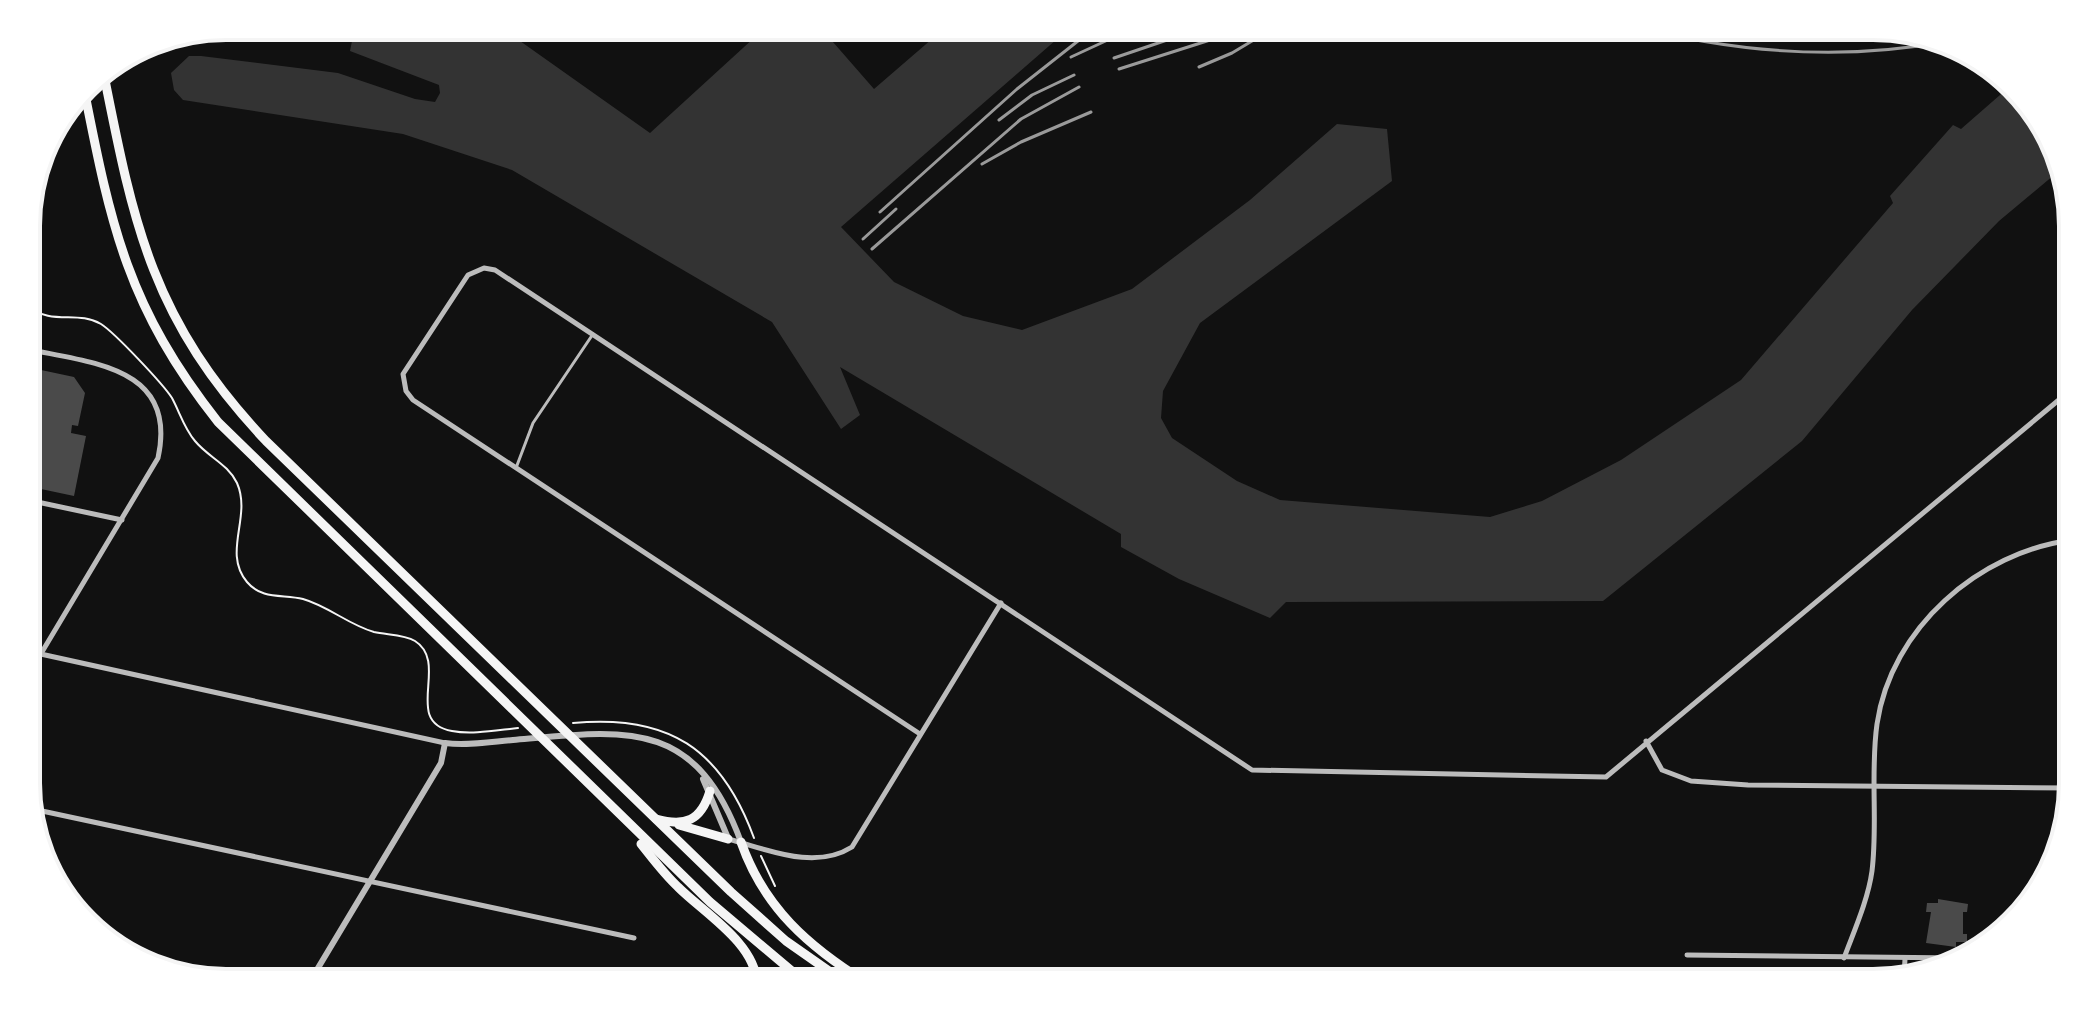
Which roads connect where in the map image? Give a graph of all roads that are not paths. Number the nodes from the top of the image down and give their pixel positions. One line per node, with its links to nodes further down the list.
1 (106, 84): 22 (highway)
2 (87, 102): 21 (highway)
3 (593, 334): 6 (lane); 6 (street); 10 (street)
4 (40, 352): 8 (street)
5 (2059, 400): 14 (street)
6 (516, 468): 13 (street)
7 (42, 503): 8 (street)
8 (122, 520): 11 (street)
9 (2059, 543): 17 (street)
10 (1001, 603): 13 (street); 14 (street)
11 (42, 654): 12 (street); 15 (street)
12 (40, 657)
13 (920, 734): 25 (street)
14 (1646, 741): 17 (street)
15 (445, 743): 16 (street); 26 (street)
16 (700, 772): 19 (street); 25 (street)
17 (1874, 784): 18 (street); 29 (street)
18 (2059, 788)
19 (710, 791): 23 (highway); 24 (street)
20 (43, 811): 26 (street)
21 (616, 813): 34 (highway); 35 (highway)
22 (653, 818): 23 (highway); 36 (highway)
23 (679, 825): 24 (highway)
24 (728, 839): 25 (street)
25 (741, 842): 37 (highway)
26 (368, 883): 27 (street); 33 (street)
27 (634, 938)
28 (1687, 955): 29 (street)
29 (1844, 958): 31 (street)
30 (1935, 958): 31 (street)
31 (1905, 959): 32 (street)
32 (1905, 966)
33 (317, 969)
34 (753, 969)
35 (788, 969)
36 (827, 969)
37 (853, 969)

